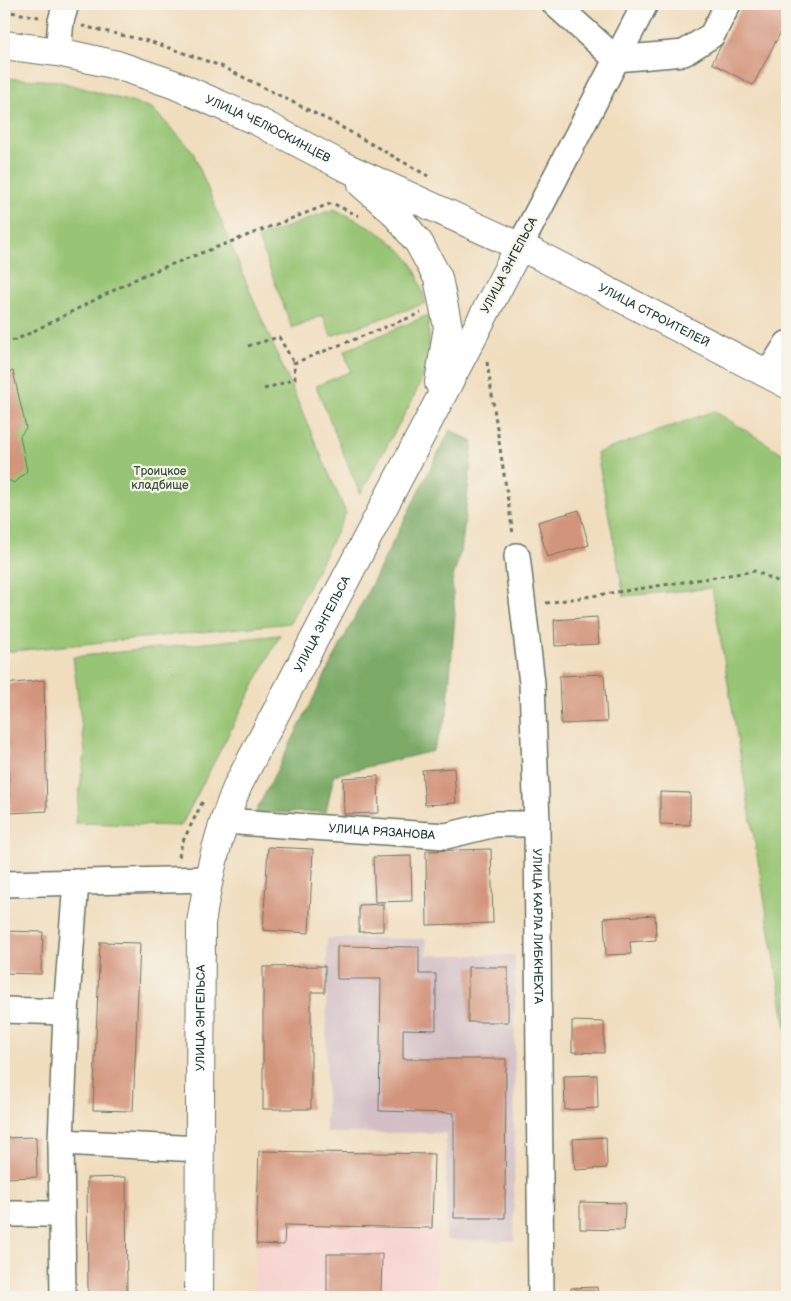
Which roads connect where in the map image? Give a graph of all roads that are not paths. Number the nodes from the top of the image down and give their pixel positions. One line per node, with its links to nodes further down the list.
1 (66, 4): 6 (street)
2 (555, 4): 7 (street)
3 (645, 4): 7 (street, УЛИЦА ЭНГЕЛЬСА)
4 (728, 4): 7 (street)
5 (4, 45): 6 (main road, УЛИЦА ЧЕЛЮСКИНЦЕВ)
6 (58, 52): 8 (main road, УЛИЦА ЧЕЛЮСКИНЦЕВ)
7 (616, 59): 9 (street, УЛИЦА ЭНГЕЛЬСА)
8 (343, 166): 9 (main road, УЛИЦА ЧЕЛЮСКИНЦЕВ); 12 (main road)
9 (520, 246): 11 (main road, УЛИЦА СТРОИТЕЛЕЙ); 12 (main road, УЛИЦА ЭНГЕЛЬСА)
10 (787, 344): 11 (street)
11 (777, 379)
12 (435, 407): 14 (main road, УЛИЦА ЭНГЕЛЬСА)
13 (517, 556): 15 (street, УЛИЦА КАРЛА ЛИБКНЕХТА)
14 (225, 817): 15 (street, УЛИЦА РЯЗАНОВА); 16 (main road, УЛИЦА ЭНГЕЛЬСА)
15 (537, 824): 27 (street, УЛИЦА КАРЛА ЛИБКНЕХТА)
16 (208, 880): 17 (street); 22 (main road, УЛИЦА ЭНГЕЛЬСА)
17 (76, 882): 18 (street); 20 (street)
18 (4, 884)
19 (4, 1010): 20 (street)
20 (66, 1012): 21 (street)
21 (61, 1142): 22 (street); 24 (street)
22 (200, 1149): 26 (main road, УЛИЦА ЭНГЕЛЬСА)
23 (4, 1214): 24 (street)
24 (62, 1214): 25 (street)
25 (63, 1297)
26 (199, 1297)
27 (541, 1297)

